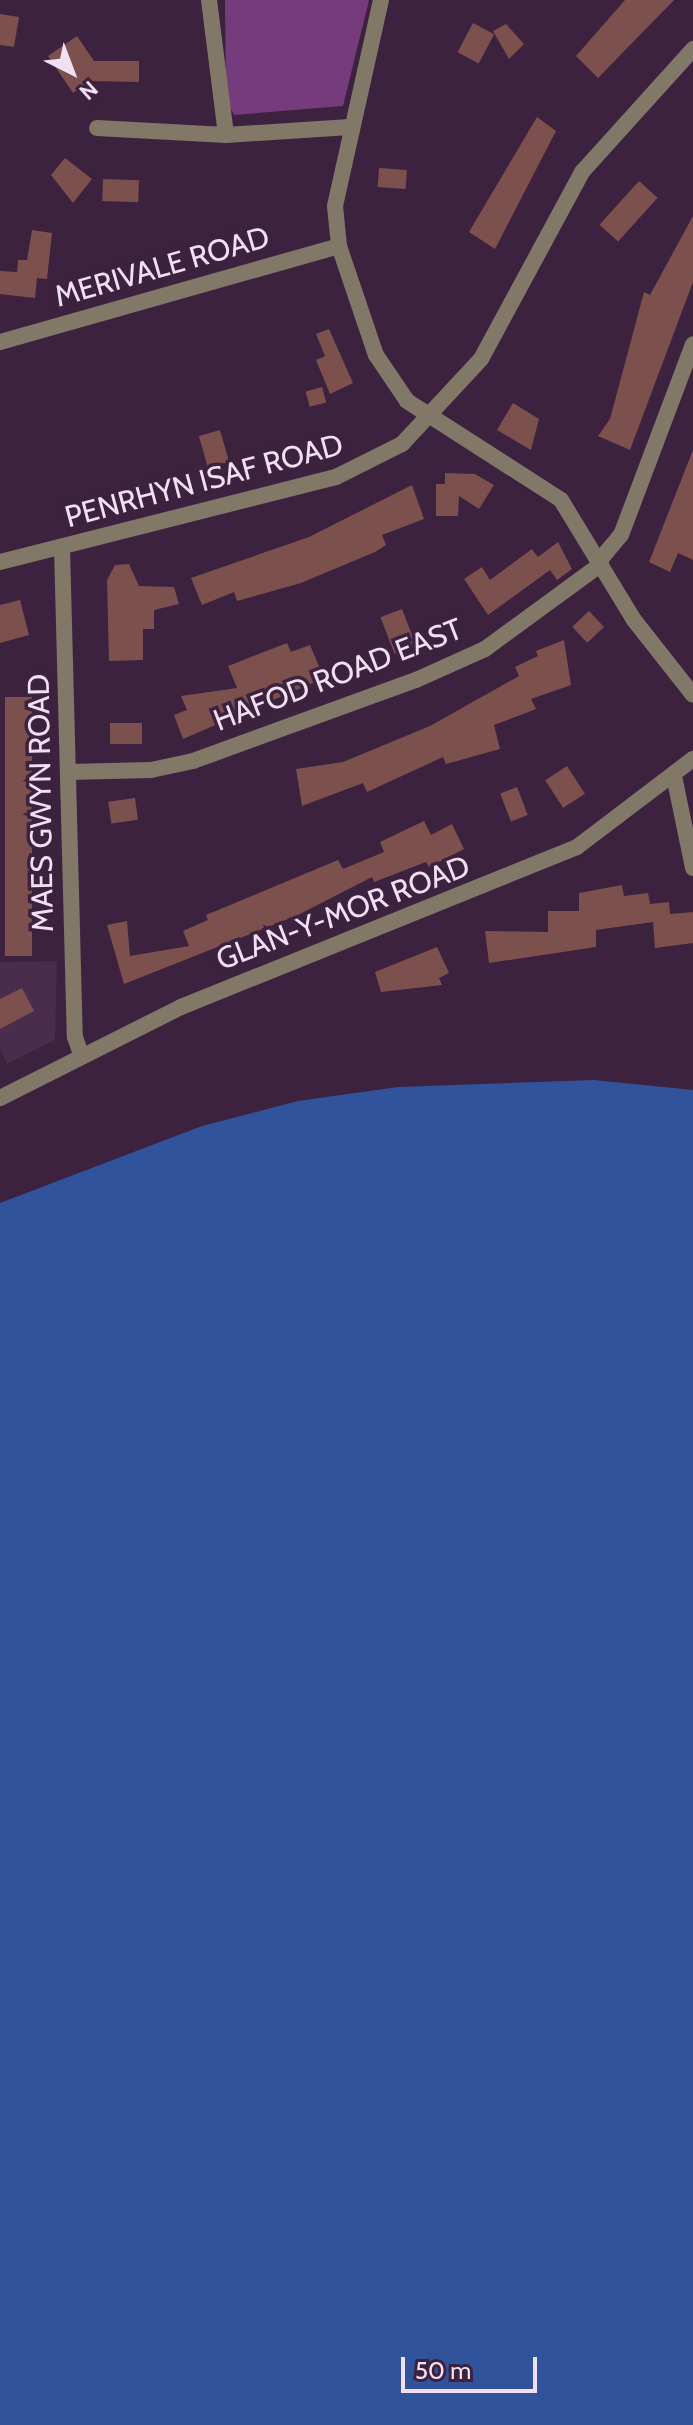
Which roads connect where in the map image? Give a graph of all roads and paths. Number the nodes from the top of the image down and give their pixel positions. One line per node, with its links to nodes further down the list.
1 (209, 0): 6 (street)
2 (381, 0): 4 (street)
3 (693, 49): 10 (street, PENRHYN ISAF ROAD)
4 (350, 127): 6 (street); 7 (street)
5 (97, 128): 6 (street)
6 (226, 135)
7 (339, 246): 8 (street, MERIVALE ROAD); 10 (street)
8 (0, 342)
9 (693, 344): 13 (street, HAFOD ROAD EAST)
10 (431, 419): 11 (street, PENRHYN ISAF ROAD); 13 (street)
11 (62, 548): 12 (street, PENRHYN ISAF ROAD); 16 (street, MAES GWYN ROAD)
12 (0, 562)
13 (600, 563): 14 (street); 16 (street, HAFOD ROAD EAST)
14 (693, 695)
15 (693, 759): 17 (street, GLAN-Y-MOR ROAD)
16 (69, 772): 19 (street, MAES GWYN ROAD)
17 (674, 776): 18 (street); 19 (street, GLAN-Y-MOR ROAD)
18 (693, 868)
19 (81, 1054): 20 (street, GLAN-Y-MOR ROAD)
20 (0, 1098)

